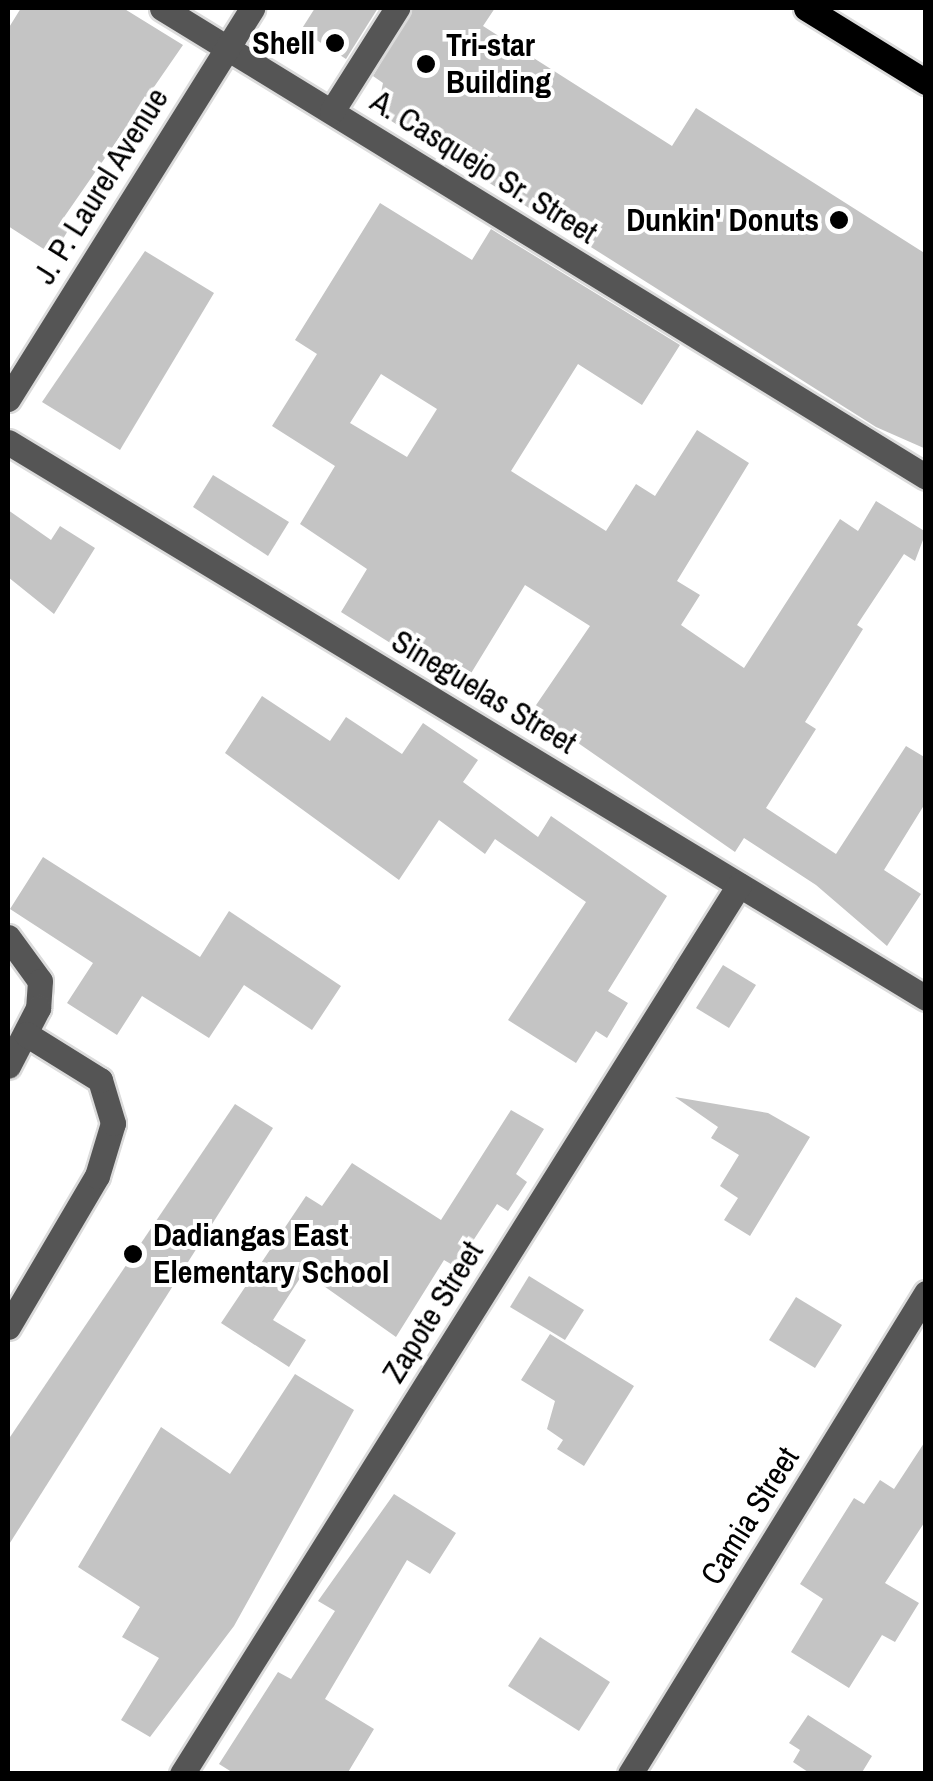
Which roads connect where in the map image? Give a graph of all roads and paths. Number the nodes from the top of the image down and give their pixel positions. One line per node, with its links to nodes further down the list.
1 (162, 8): 5 (street, A. Casquejo Sr. Street)
2 (252, 8): 5 (street, J. P. Laurel Avenue)
3 (397, 8): 8 (street)
4 (812, 10): 6 (street); 7 (main road)
5 (226, 46): 8 (street, A. Casquejo Sr. Street); 9 (street, J. P. Laurel Avenue)
6 (926, 70)
7 (926, 82)
8 (332, 111): 11 (street, A. Casquejo Sr. Street)
9 (8, 400)
10 (8, 442): 12 (street, Sineguelas Street)
11 (926, 477)
12 (739, 884): 14 (street, Sineguelas Street); 19 (street, Zapote Street)
13 (8, 938): 15 (street)
14 (926, 998)
15 (26, 1034): 16 (street); 18 (street)
16 (8, 1066)
17 (926, 1293): 20 (street, Camia Street)
18 (8, 1327)
19 (182, 1774)
20 (630, 1774)

